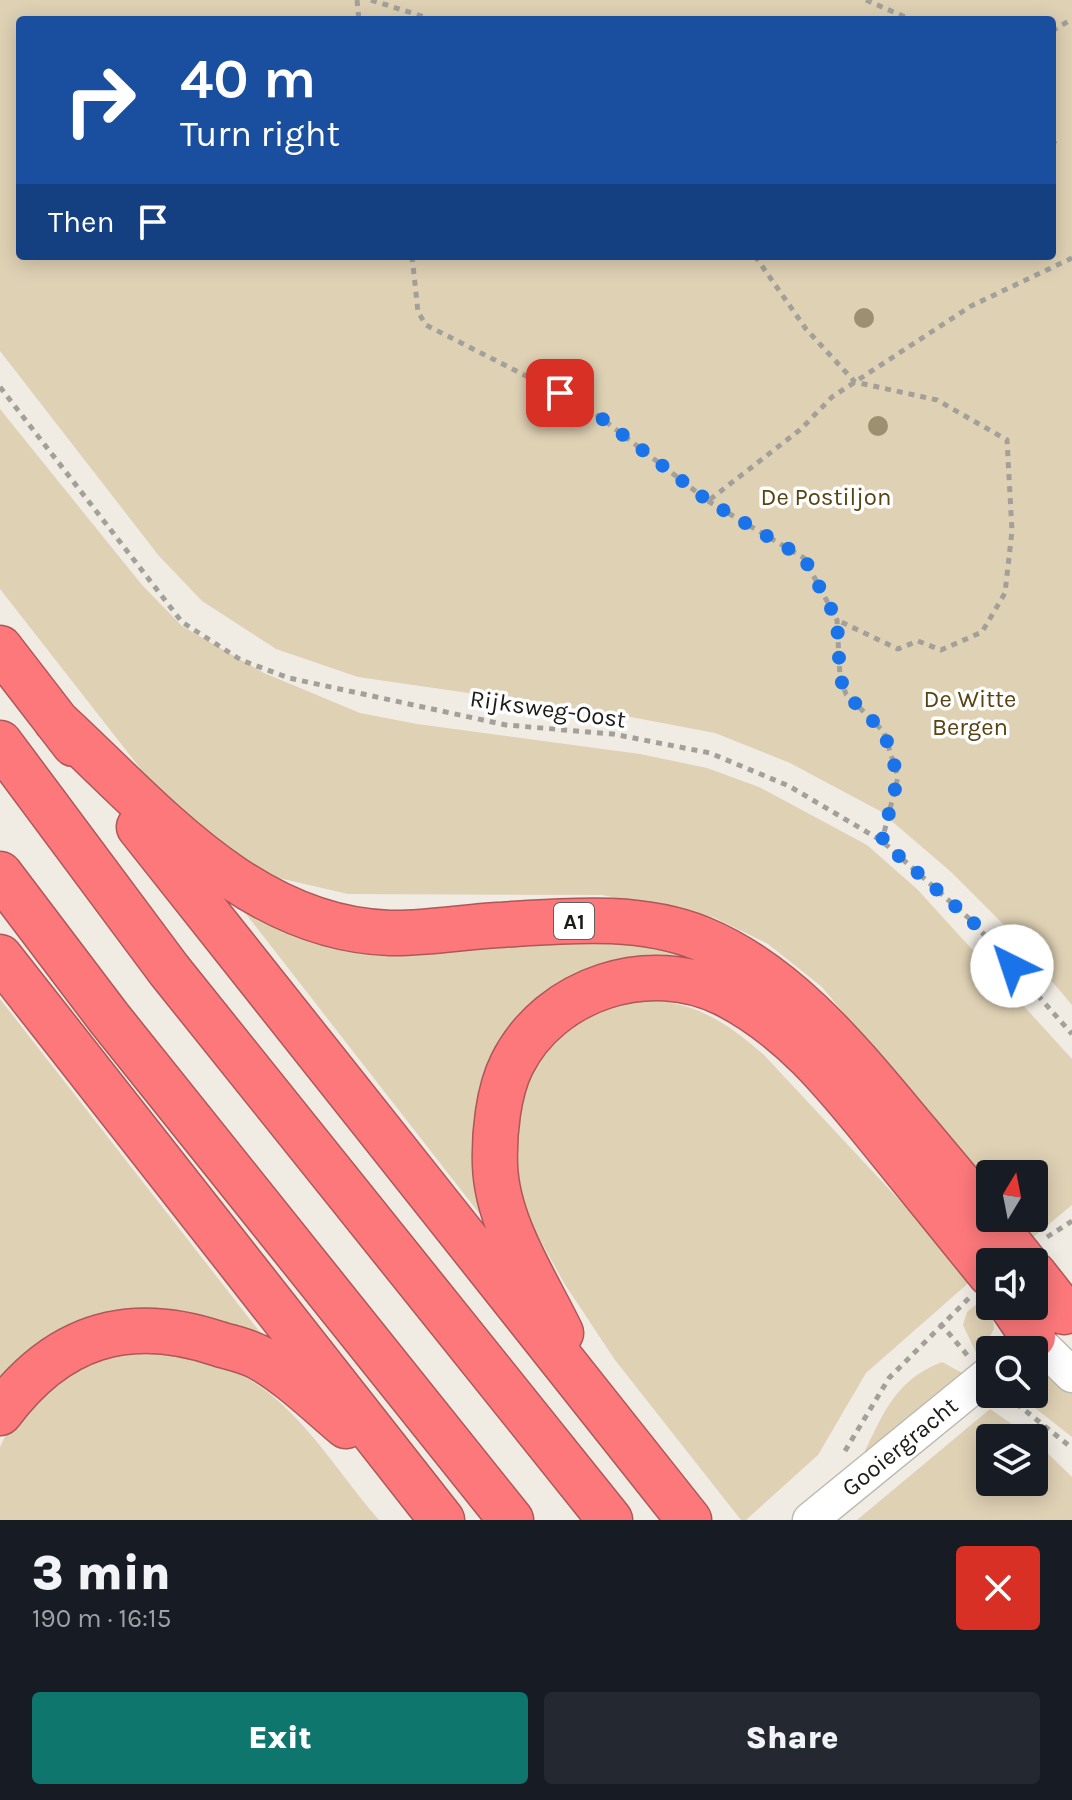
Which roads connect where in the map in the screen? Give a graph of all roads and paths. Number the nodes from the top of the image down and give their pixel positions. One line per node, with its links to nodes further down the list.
1 (371, 0): 3 (path)
2 (866, 0): 4 (path)
3 (421, 16)
4 (903, 16)
5 (1056, 146): 6 (path)
6 (1058, 149)
7 (1072, 258): 10 (path)
8 (412, 260): 12 (path)
9 (758, 260): 10 (path)
10 (855, 382): 12 (path); 13 (path)
11 (0, 387): 17 (path, Rijksweg-Oost)
12 (708, 501): 13 (path)
13 (837, 620): 17 (path)
14 (0, 648): 15 (highway, A1)
15 (56, 721): 21 (highway, A1); 27 (highway, A1)
16 (0, 743): 35 (highway)
17 (882, 841): 20 (path, Rijksweg-Oost)
18 (0, 874): 34 (highway)
19 (0, 957): 32 (highway)
20 (1072, 1034)
21 (1012, 1248)
22 (976, 1257): 27 (highway, A1)
23 (1040, 1325): 25 (street)
24 (976, 1362): 31 (path)
25 (1072, 1375)
26 (976, 1394): 37 (street, Gooiergracht)
27 (597, 1407): 36 (highway, A1)
28 (1025, 1408): 30 (path)
29 (0, 1413): 32 (highway)
30 (1072, 1448)
31 (843, 1454)
32 (414, 1485): 33 (highway)
33 (442, 1520)
34 (511, 1520)
35 (610, 1520)
36 (689, 1520)
37 (810, 1520)

